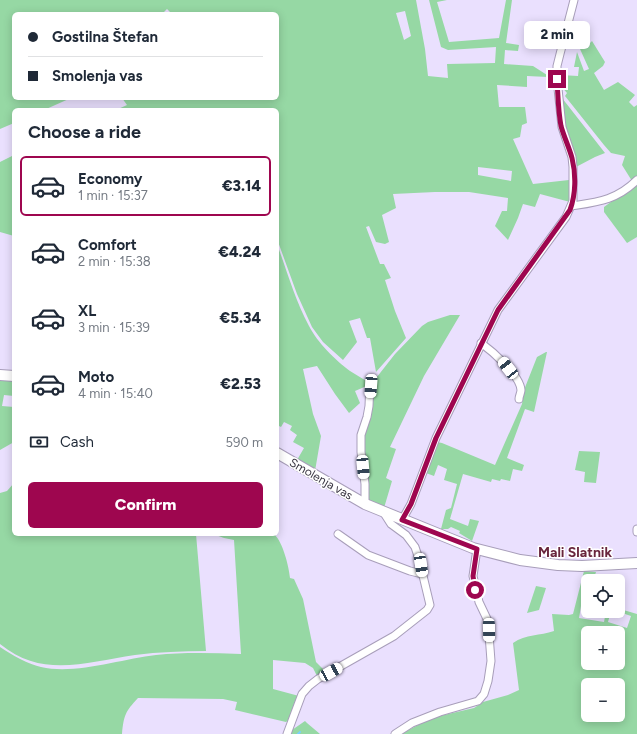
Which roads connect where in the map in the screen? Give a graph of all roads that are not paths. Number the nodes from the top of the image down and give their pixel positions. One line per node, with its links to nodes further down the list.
1 (574, 0): 3 (street)
2 (637, 180): 3 (street)
3 (572, 206): 4 (street)
4 (481, 343): 8 (street); 12 (street)
5 (0, 376): 6 (main road)
6 (12, 376)
7 (370, 381): 10 (street, Smolenja vas)
8 (519, 399)
9 (279, 454): 10 (main road, Smolenja vas)
10 (365, 504): 11 (main road, Smolenja vas)
11 (384, 512): 12 (main road, Smolenja vas); 18 (street)
12 (402, 520): 16 (main road)
13 (637, 529): 14 (street)
14 (637, 532)
15 (338, 534): 18 (street)
16 (477, 549): 17 (main road); 20 (street)
17 (637, 563)
18 (422, 574): 19 (street)
19 (287, 734)
20 (395, 734)

